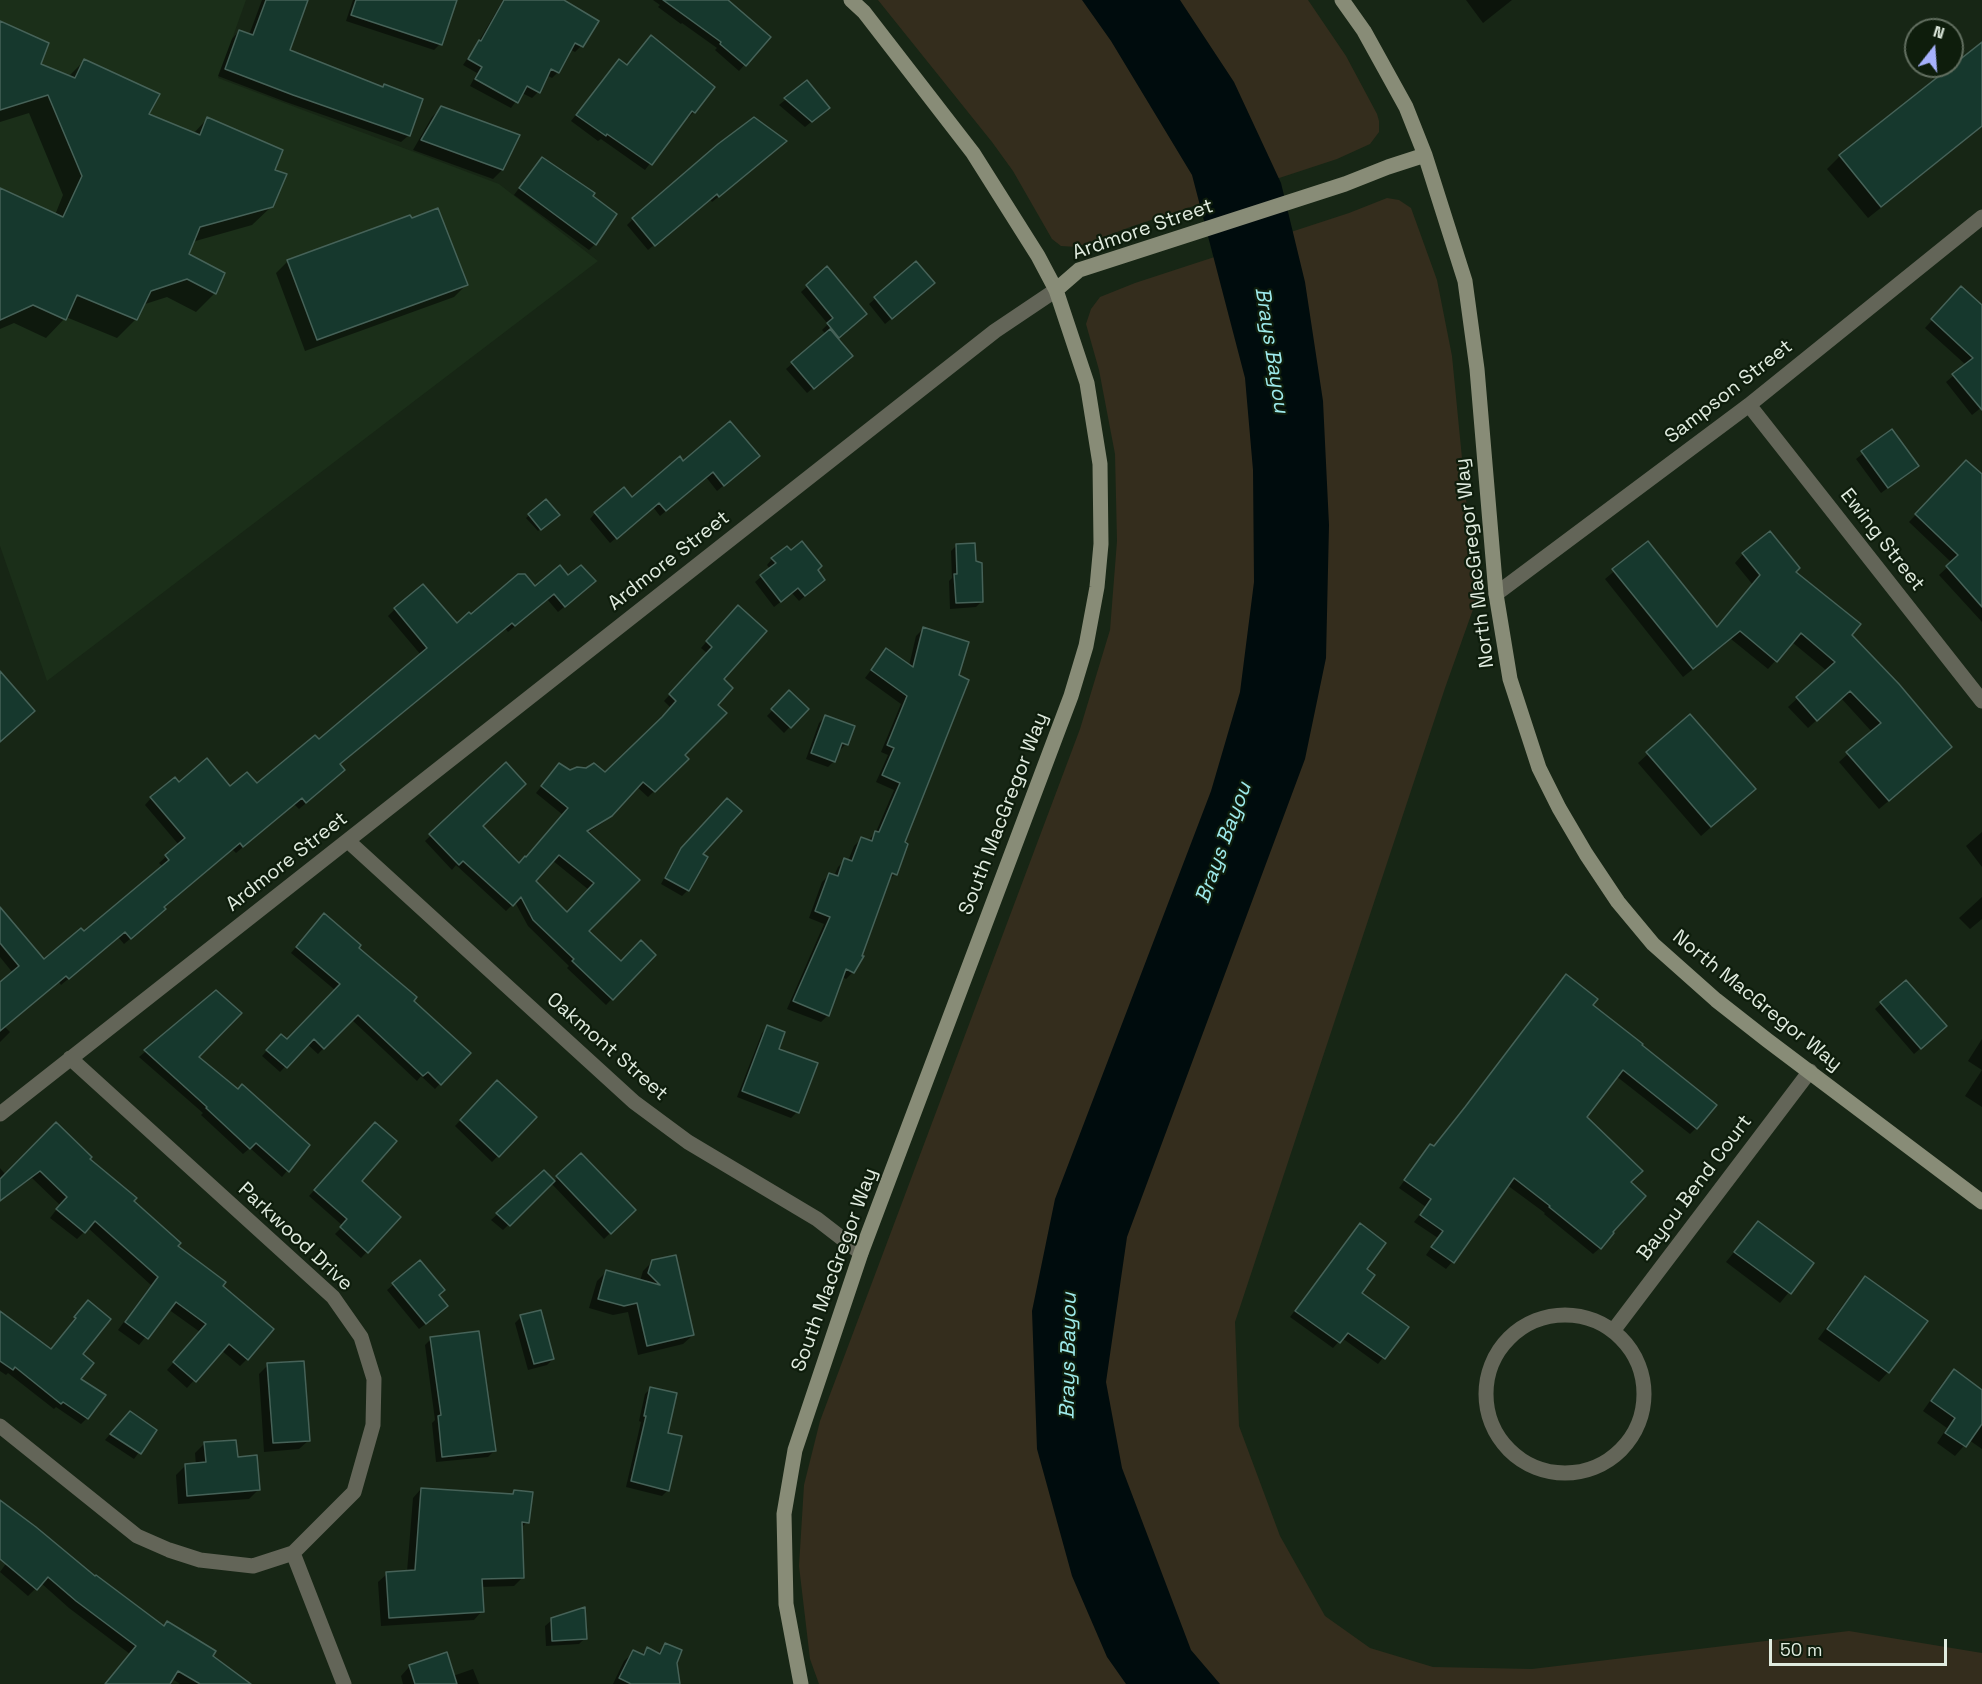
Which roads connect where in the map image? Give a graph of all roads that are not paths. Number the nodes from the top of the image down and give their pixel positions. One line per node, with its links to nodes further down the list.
1 (851, 0): 5 (main road, South MacGregor Way)
2 (1342, 0): 3 (main road, North MacGregor Way)
3 (1425, 155): 5 (main road, Ardmore Street); 7 (main road, North MacGregor Way)
4 (1981, 221): 6 (street, Sampson Street)
5 (1056, 290): 9 (street, Ardmore Street); 14 (main road, South MacGregor Way)
6 (1749, 405): 7 (street, Sampson Street); 8 (street, Ewing Street)
7 (1496, 594): 11 (main road, North MacGregor Way)
8 (1982, 701)
9 (348, 841): 10 (street, Ardmore Street); 14 (street, Oakmont Street)
10 (69, 1058): 12 (street, Ardmore Street); 17 (street, Parkwood Drive)
11 (1810, 1071): 13 (main road, North MacGregor Way); 15 (street, Bayou Bend Court)
12 (0, 1114)
13 (1982, 1202)
14 (861, 1253): 19 (main road, South MacGregor Way)
15 (1613, 1331): 15 (street)
16 (0, 1426): 17 (street)
17 (293, 1553): 18 (street)
18 (344, 1684)
19 (801, 1684)

